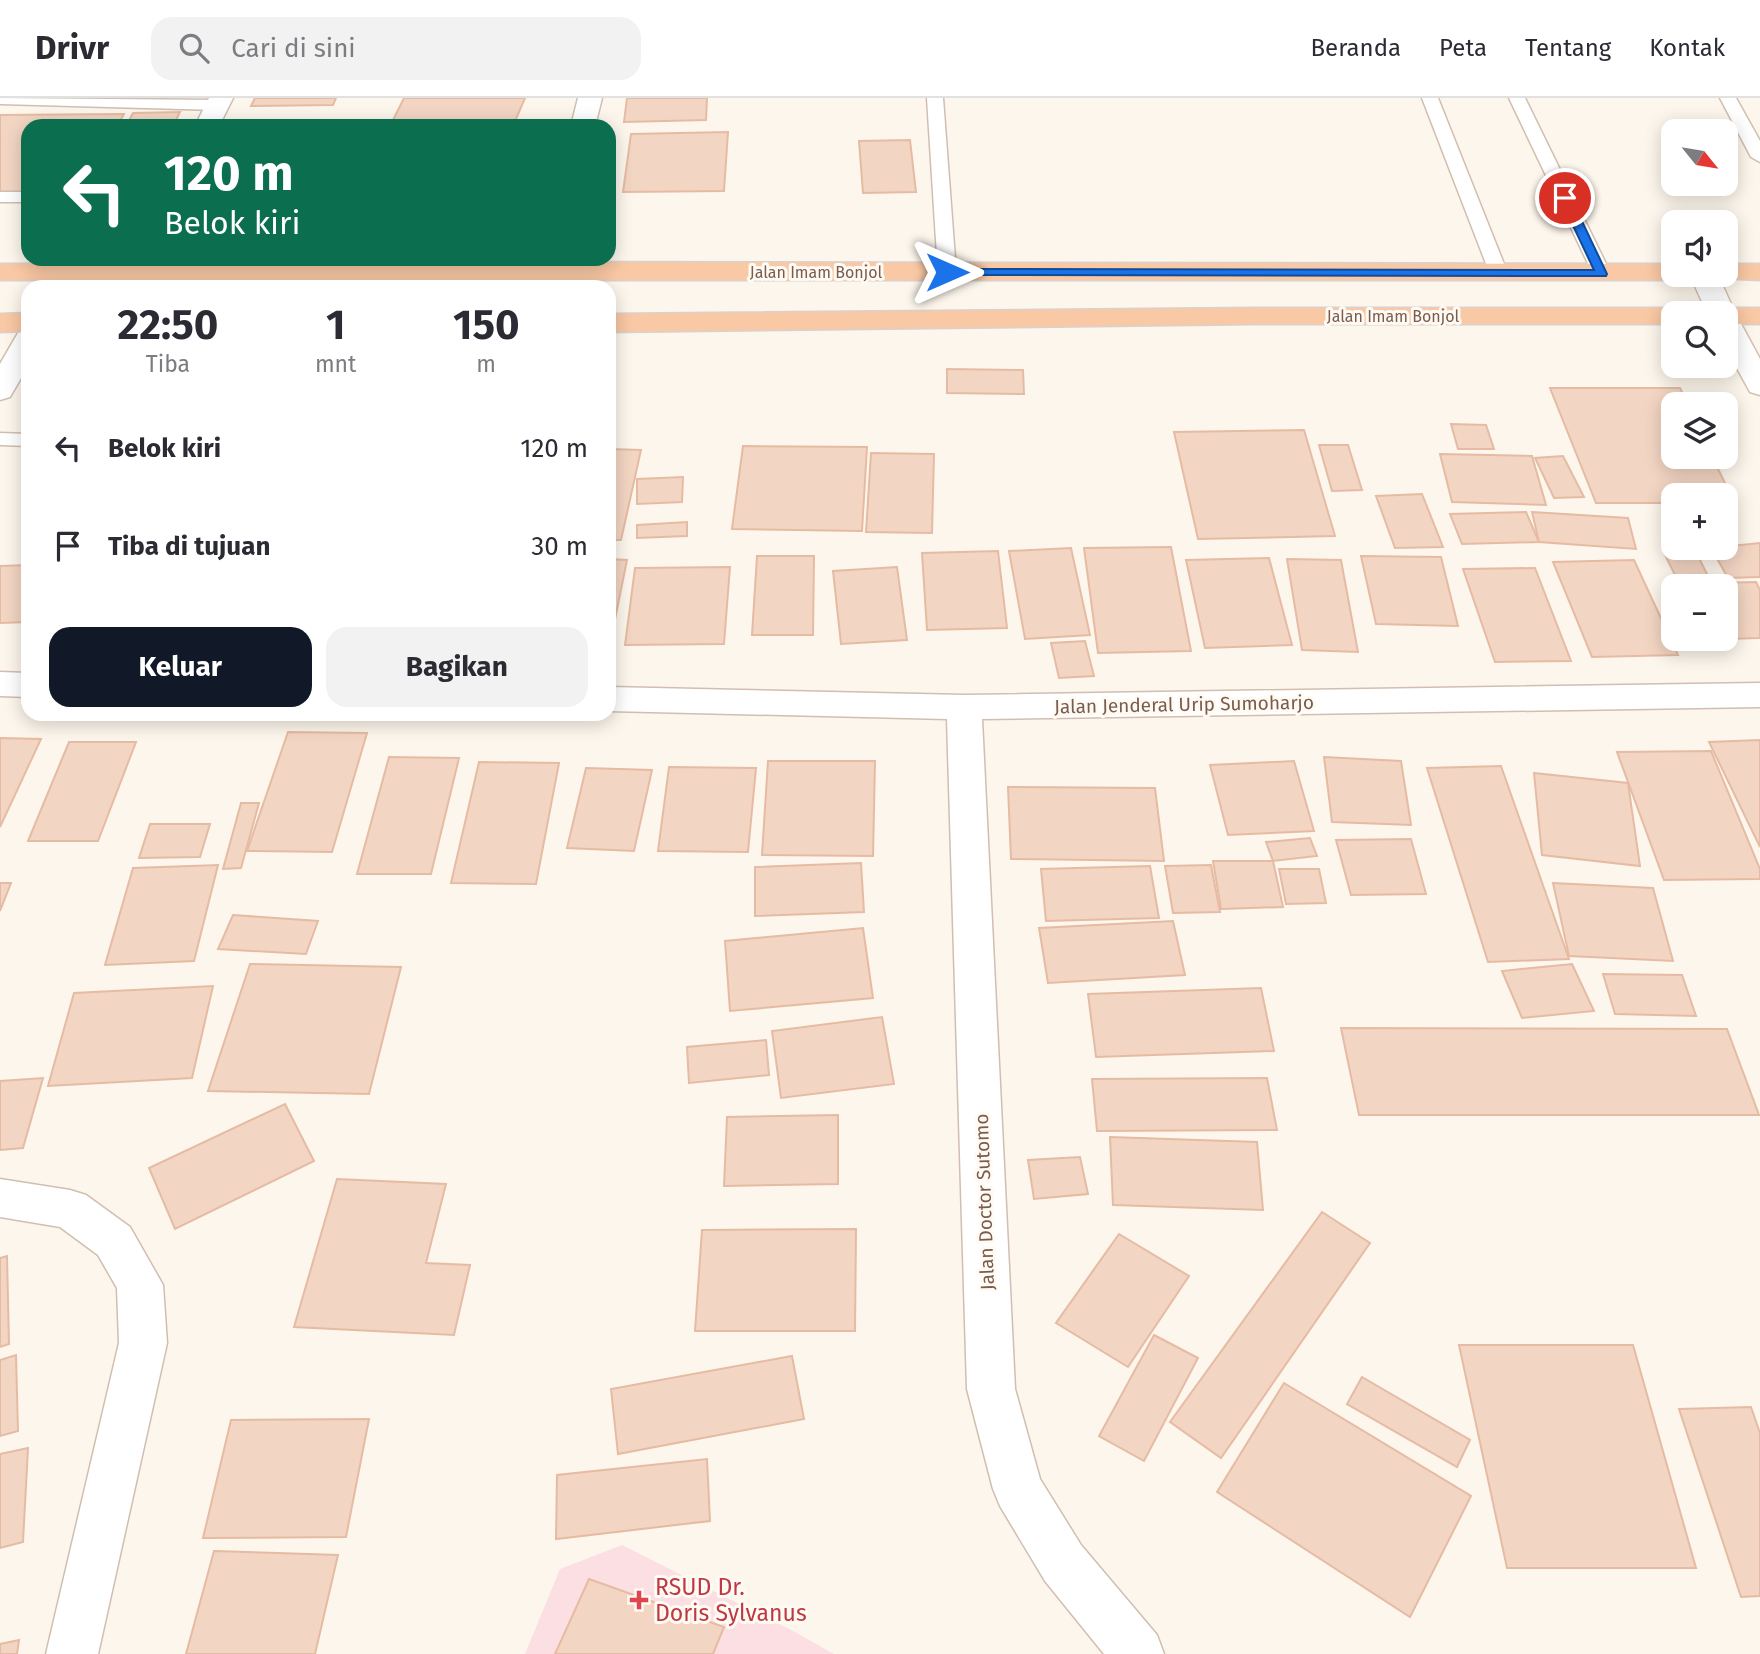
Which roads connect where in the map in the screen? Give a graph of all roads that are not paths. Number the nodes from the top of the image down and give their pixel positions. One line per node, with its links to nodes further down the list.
1 (590, 98): 8 (street)
2 (935, 98): 17 (lane)
3 (1430, 98): 20 (lane)
4 (1517, 98): 21 (lane)
5 (1728, 98): 9 (lane)
6 (0, 99): 7 (lane)
7 (215, 110)
8 (585, 119)
9 (1760, 157)
10 (0, 197): 11 (lane)
11 (21, 197)
12 (65, 266): 15 (highway, Jalan Imam Bonjol)
13 (583, 266): 16 (highway, Jalan Imam Bonjol)
14 (1760, 271): 19 (highway)
15 (0, 272)
16 (788, 272): 17 (highway, Jalan Imam Bonjol); 25 (highway)
17 (947, 272): 20 (highway, Jalan Imam Bonjol)
18 (1661, 272): 21 (highway, Jalan Imam Bonjol)
19 (1738, 272)
20 (1499, 274): 21 (highway, Jalan Imam Bonjol)
21 (1602, 274)
22 (1661, 316): 25 (highway, Jalan Imam Bonjol)
23 (1760, 316): 24 (highway)
24 (1738, 317)
25 (785, 321): 28 (highway, Jalan Imam Bonjol)
26 (21, 322): 27 (highway)
27 (0, 323)
28 (616, 323)
29 (1738, 344): 31 (street)
30 (21, 352): 32 (street)
31 (1760, 386)
32 (0, 391)
33 (0, 439): 34 (lane)
34 (21, 440)
35 (0, 684): 36 (street)
36 (21, 685)
37 (1760, 695): 39 (street, Jalan Jenderal Urip Sumoharjo)
38 (616, 699): 39 (street, Jalan Jenderal Urip Sumoharjo)
39 (964, 708): 42 (street, Jalan Doctor Sutomo)
40 (0, 1198): 41 (street)
41 (72, 1654)
42 (1138, 1654)

